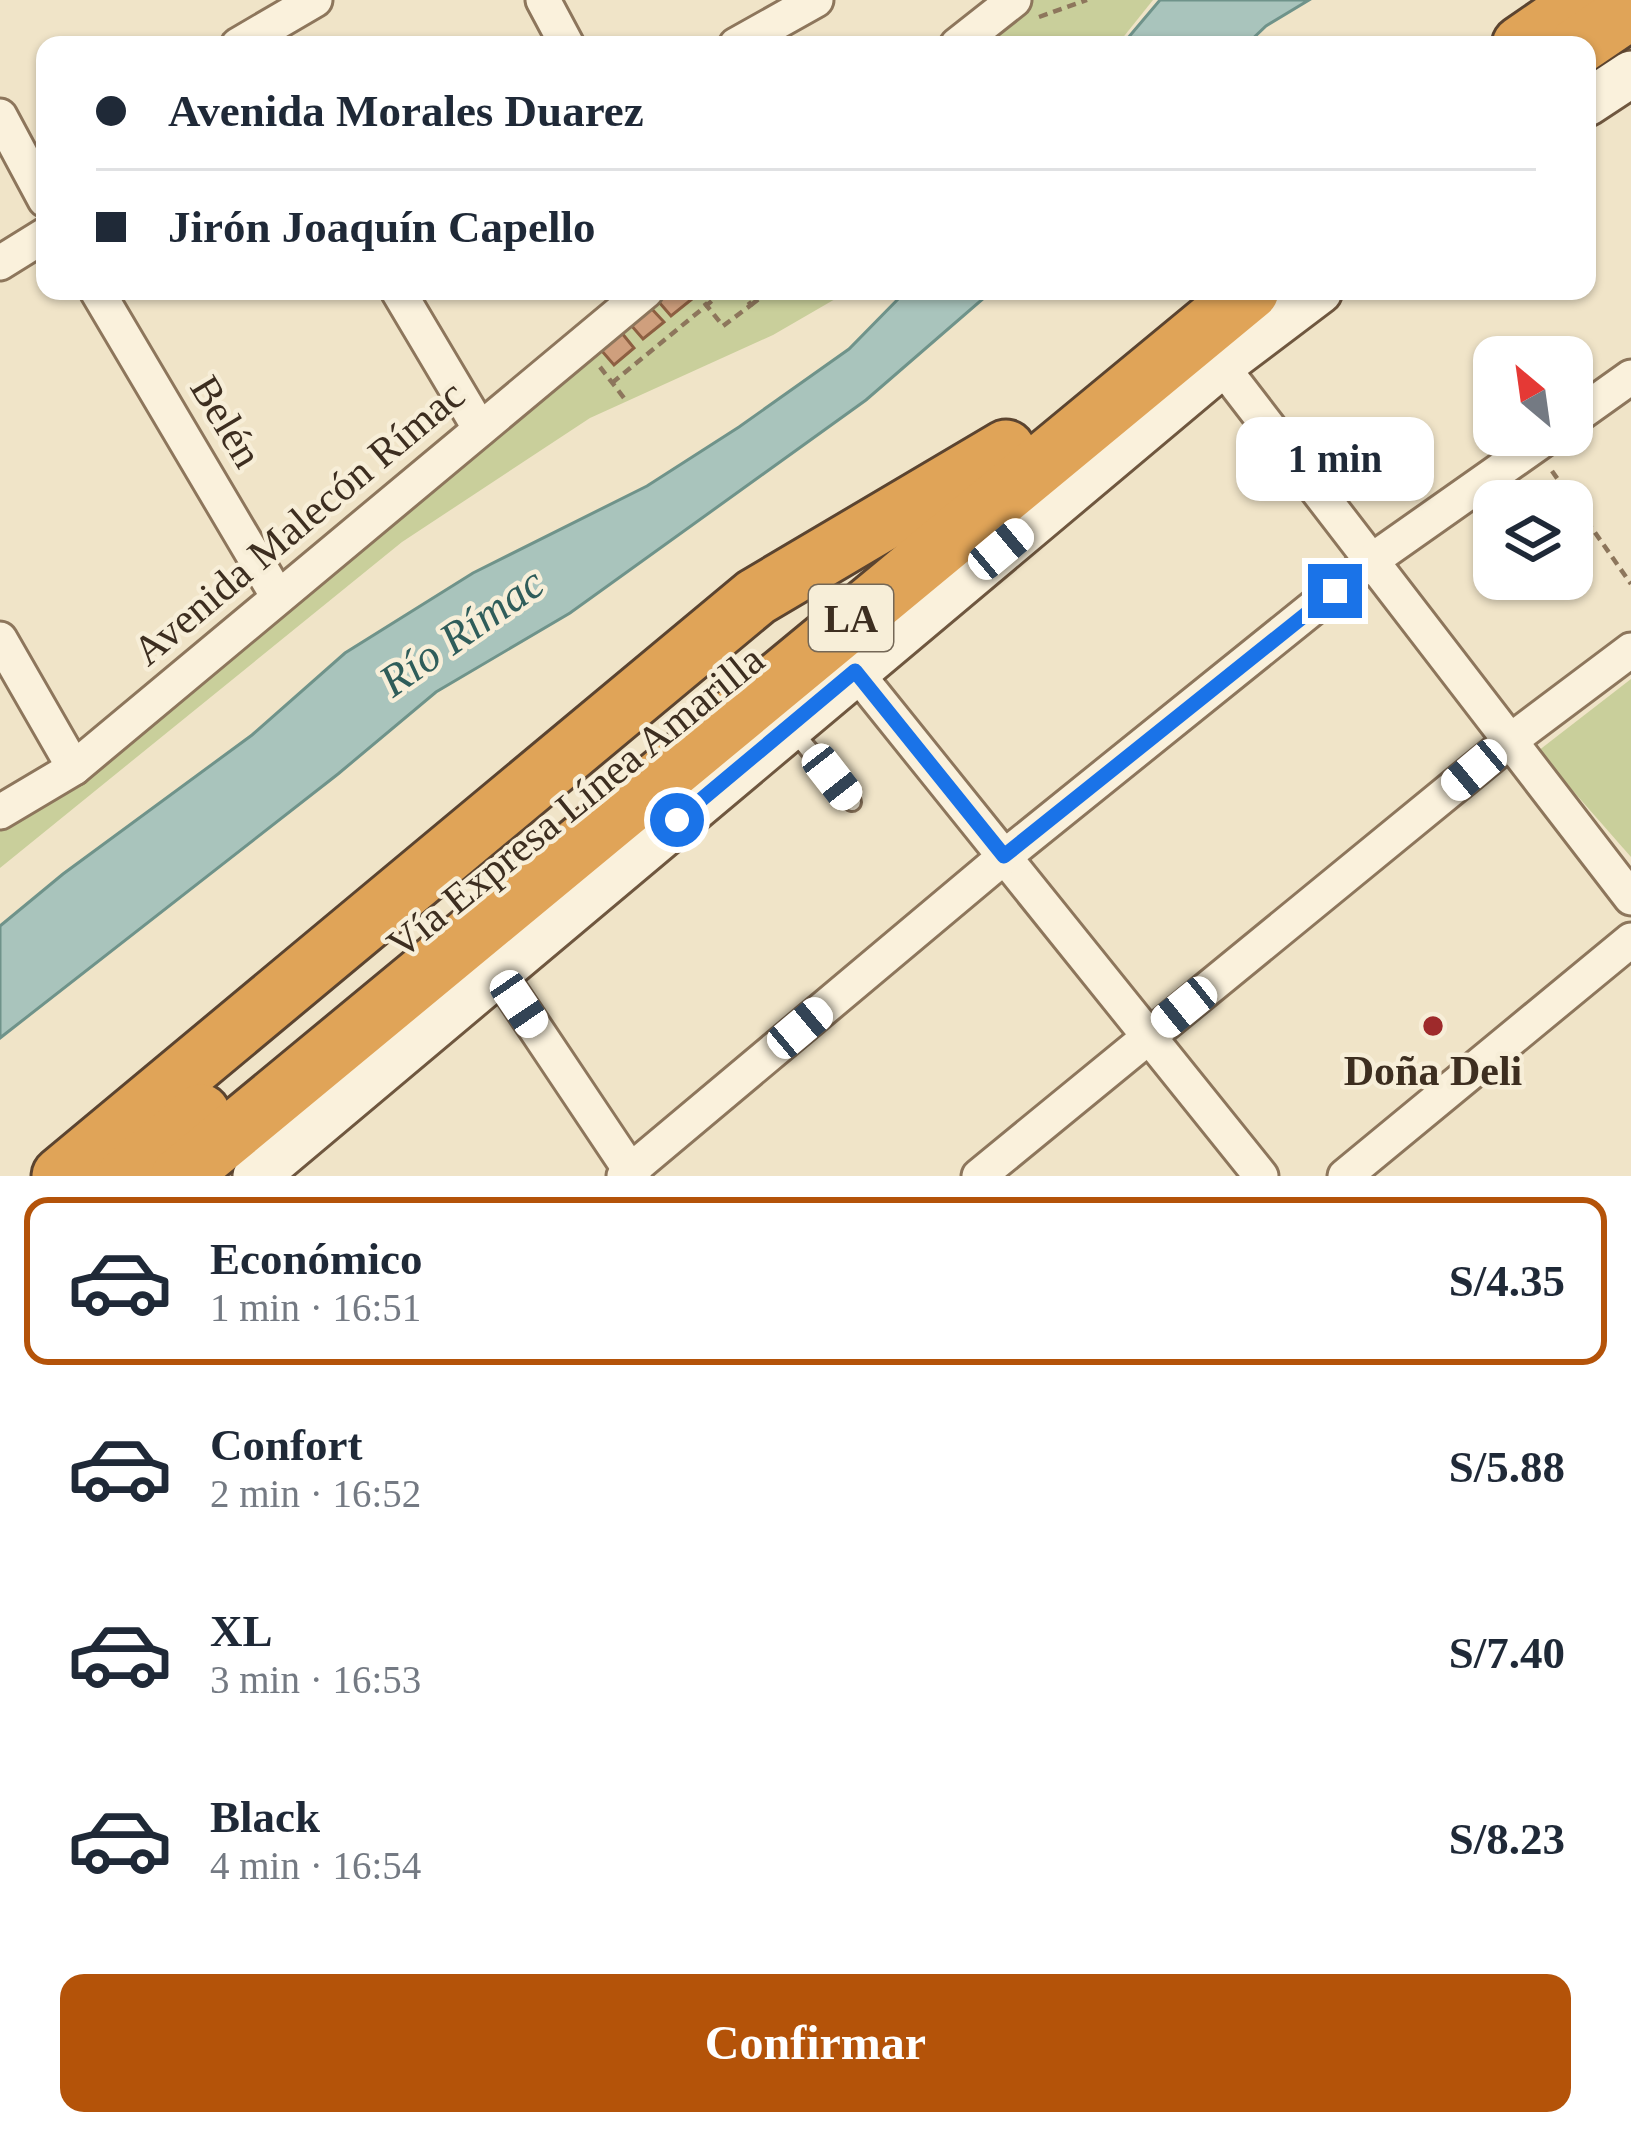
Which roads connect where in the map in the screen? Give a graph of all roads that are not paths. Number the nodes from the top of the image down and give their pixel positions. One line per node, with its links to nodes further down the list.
1 (315, 0): 7 (street)
2 (543, 0): 8 (street)
3 (816, 0): 9 (street)
4 (1014, 0): 10 (street)
5 (1586, 0): 11 (highway)
6 (1631, 10): 12 (highway)
7 (256, 36)
8 (562, 36)
9 (752, 36)
10 (968, 36)
11 (1534, 36)
12 (1593, 36)
13 (1621, 73): 14 (main road)
14 (1596, 95)
15 (0, 116): 16 (street)
16 (36, 159)
17 (36, 241): 18 (street)
18 (0, 262)
19 (103, 300): 32 (street, Belén)
20 (403, 300): 28 (street)
21 (635, 300): 28 (street, Avenida Malecón Rímac)
22 (1182, 300): 29 (highway, Vía Expresa Línea Amarilla / LA)
23 (1239, 300): 49 (highway, Vía Expresa Línea Amarilla / LA)
24 (1307, 300): 25 (main road)
25 (1221, 365): 31 (street); 35 (main road)
26 (1631, 377): 27 (street)
27 (1593, 404)
28 (480, 429): 32 (street, Avenida Malecón Rímac)
29 (1006, 449): 47 (highway); 48 (highway, Vía Expresa Línea Amarilla / LA)
30 (1519, 456): 31 (street)
31 (1371, 561): 37 (street); 41 (street)
32 (278, 598): 38 (street, Avenida Malecón Rímac)
33 (0, 639): 38 (street)
34 (1631, 650): 37 (street)
35 (855, 671): 36 (main road); 41 (street)
36 (789, 726): 39 (lane); 44 (main road)
37 (1510, 741): 42 (street); 45 (street)
38 (74, 768): 40 (street, Avenida Malecón Rímac)
39 (852, 802)
40 (0, 812)
41 (1004, 856): 45 (street); 46 (street)
42 (1631, 898)
43 (1631, 940): 53 (street)
44 (497, 971): 46 (street); 50 (main road)
45 (1148, 1036): 51 (street); 52 (street)
46 (630, 1174)
47 (61, 1176)
48 (126, 1176)
49 (181, 1176)
50 (256, 1176)
51 (979, 1176)
52 (1261, 1176)
53 (1345, 1176)

